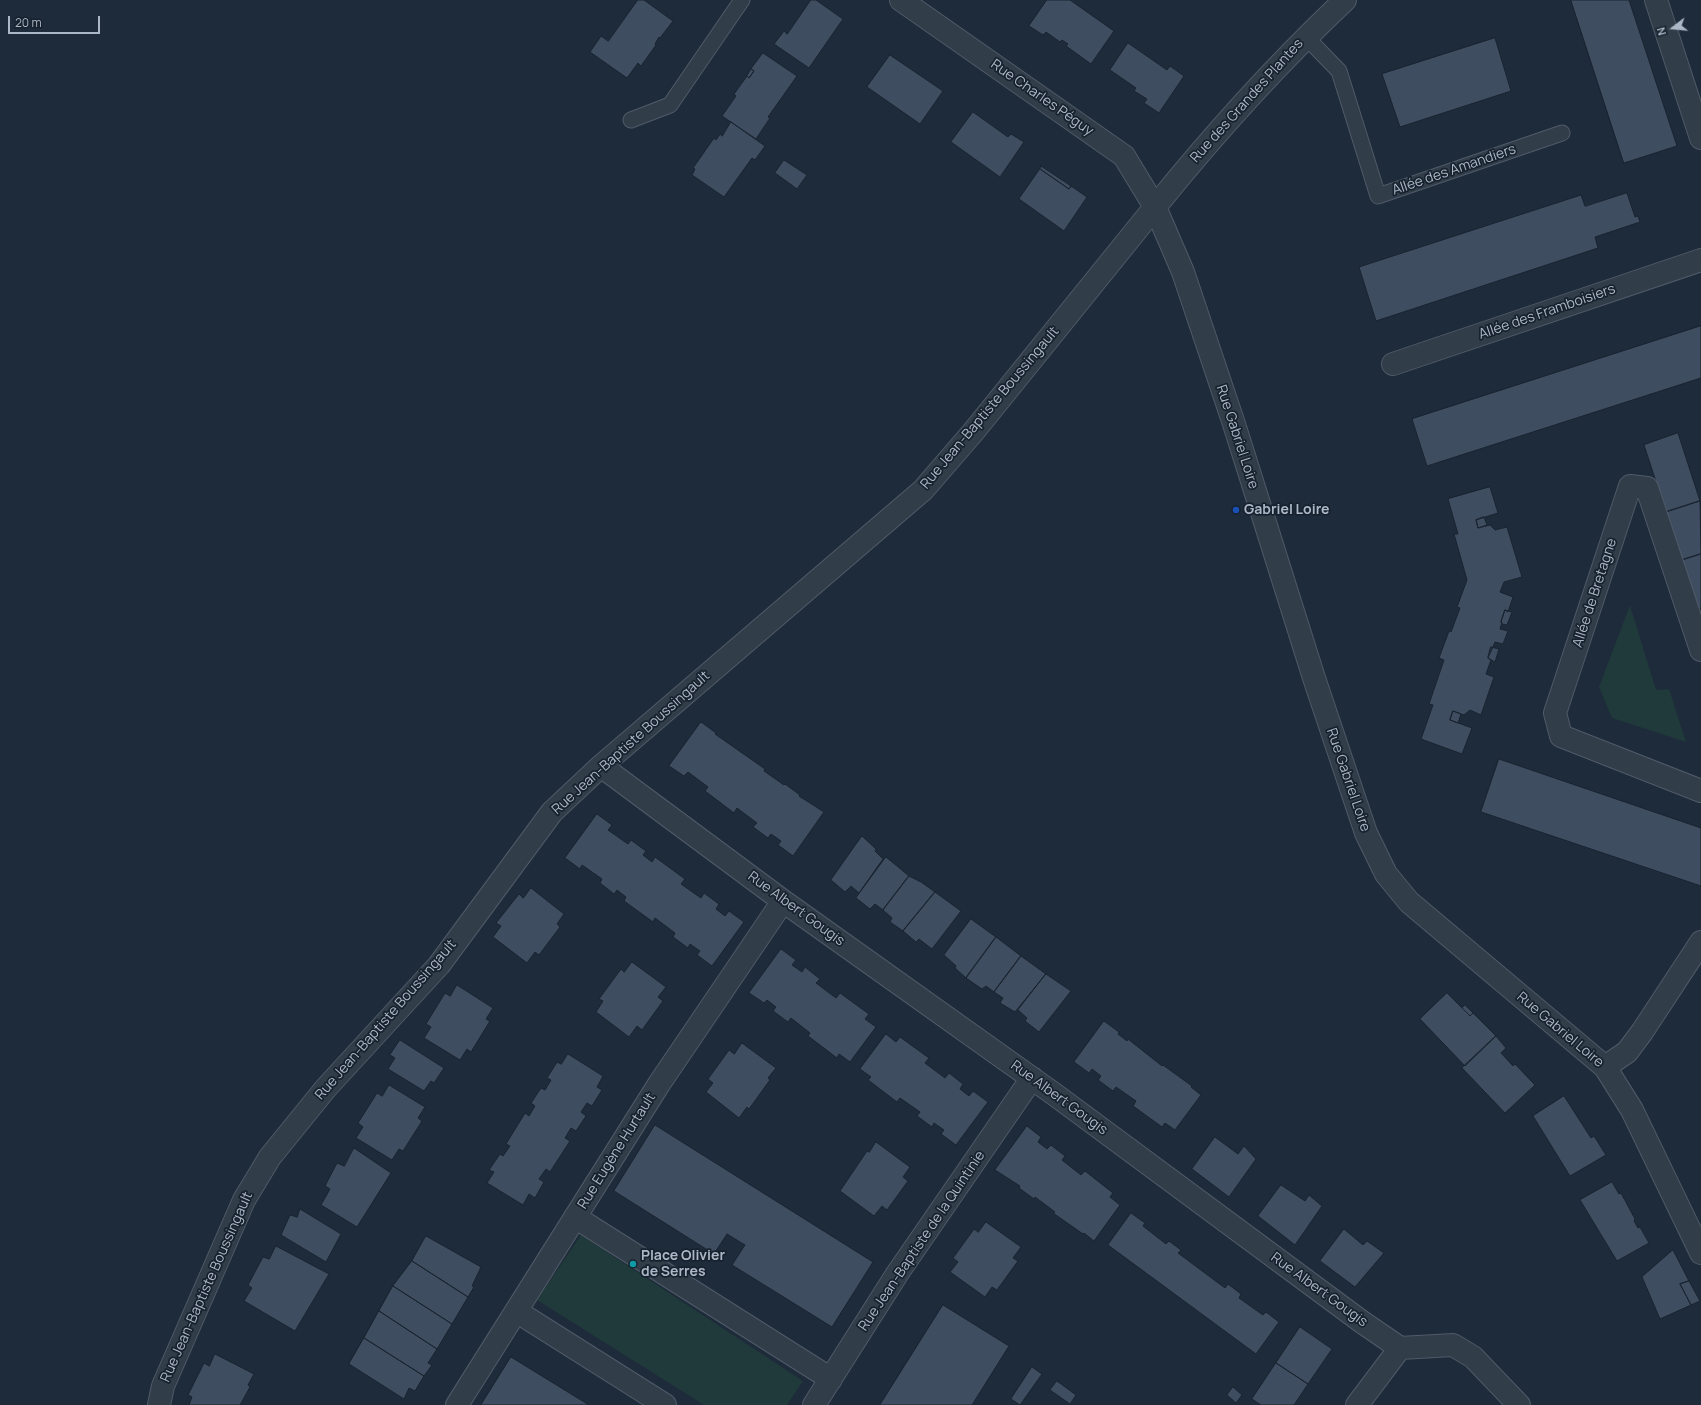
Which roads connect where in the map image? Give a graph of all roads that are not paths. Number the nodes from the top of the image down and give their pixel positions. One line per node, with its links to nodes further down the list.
1 (742, 0): 6 (lane)
2 (1346, 0): 5 (street, Rue des Grandes Plantes)
3 (1656, 0): 8 (street)
4 (909, 2): 9 (street, Rue Charles Péguy)
5 (1306, 37): 7 (lane, Allée des Amandiers); 9 (street, Rue des Grandes Plantes)
6 (631, 120)
7 (1562, 133)
8 (1701, 138)
9 (1155, 207): 13 (street, Rue Jean-Baptiste Boussingault); 17 (street, Rue Gabriel Loire)
10 (1701, 260): 11 (street, Allée des Framboisiers)
11 (1393, 364)
12 (1701, 650): 14 (street, Allée de Bretagne)
13 (602, 766): 15 (street, Rue Albert Gougis); 24 (street, Rue Jean-Baptiste Boussingault)
14 (1701, 791)
15 (783, 901): 18 (street, Rue Albert Gougis); 19 (street, Rue Eugène Hurtault)
16 (1701, 942): 17 (street)
17 (1605, 1067): 20 (street, Rue Gabriel Loire)
18 (1032, 1078): 22 (street, Rue Albert Gougis); 23 (street, Rue Jean-Baptiste de la Quintinie)
19 (575, 1217): 21 (street, Rue Eugène Hurtault); 23 (street)
20 (1701, 1253)
21 (516, 1311): 25 (street, Rue Eugène Hurtault); 26 (street)
22 (1400, 1348): 28 (street); 29 (street)
23 (831, 1379): 27 (street, Rue Jean-Baptiste de la Quintinie)
24 (159, 1405)
25 (457, 1405)
26 (665, 1405)
27 (814, 1405)
28 (1357, 1405)
29 (1519, 1405)

